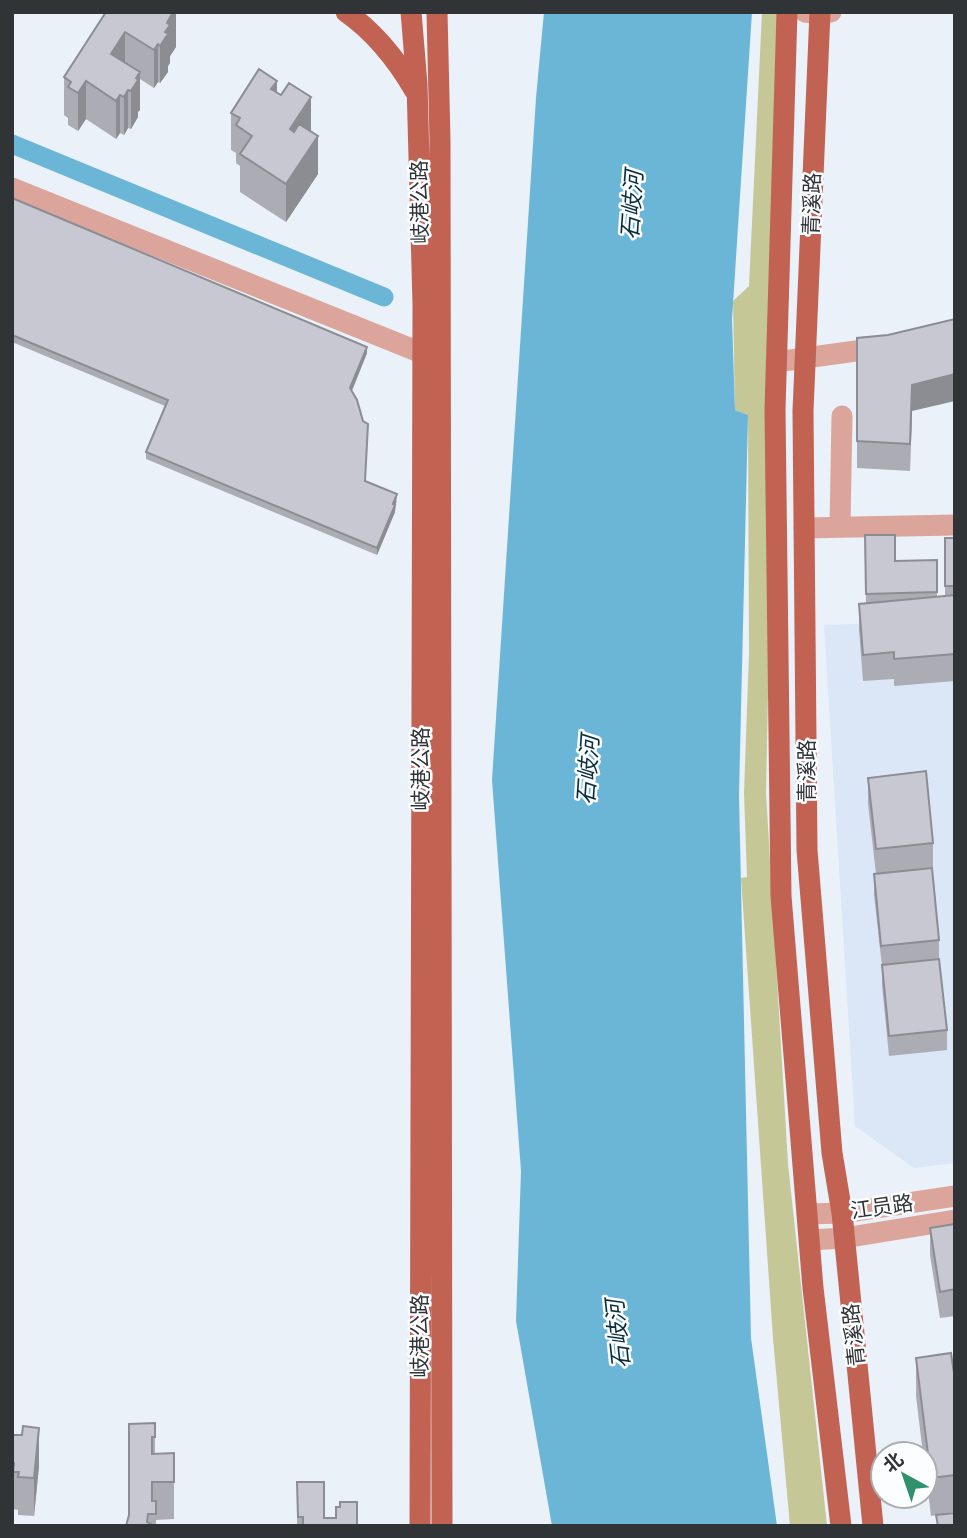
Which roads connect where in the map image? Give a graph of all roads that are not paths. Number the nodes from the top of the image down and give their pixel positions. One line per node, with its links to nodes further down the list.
1 (346, 12): 6 (main road)
2 (411, 12): 6 (main road, 岐港公路)
3 (437, 12): 9 (main road, 岐港公路)
4 (787, 12): 11 (main road, 青溪路)
5 (819, 13): 10 (main road, 青溪路)
6 (418, 96): 9 (main road, 岐港公路)
7 (12, 188): 9 (street)
8 (900, 344): 10 (street)
9 (431, 357): 22 (main road, 岐港公路); 23 (main road, 岐港公路)
10 (805, 359): 11 (street); 15 (main road, 青溪路)
11 (776, 362): 18 (main road, 青溪路)
12 (842, 416): 14 (street)
13 (955, 525): 14 (street)
14 (840, 527): 15 (street)
15 (804, 528): 17 (main road, 青溪路)
16 (955, 1196): 17 (street, 江员路)
17 (842, 1213): 18 (street, 江员路); 20 (main road, 青溪路)
18 (808, 1214): 21 (main road, 青溪路)
19 (955, 1220): 20 (street, 江员路)
20 (844, 1238): 21 (street, 江员路); 25 (main road, 青溪路)
21 (810, 1240): 24 (main road, 青溪路)
22 (419, 1526)
23 (442, 1526)
24 (841, 1526)
25 (873, 1526)

